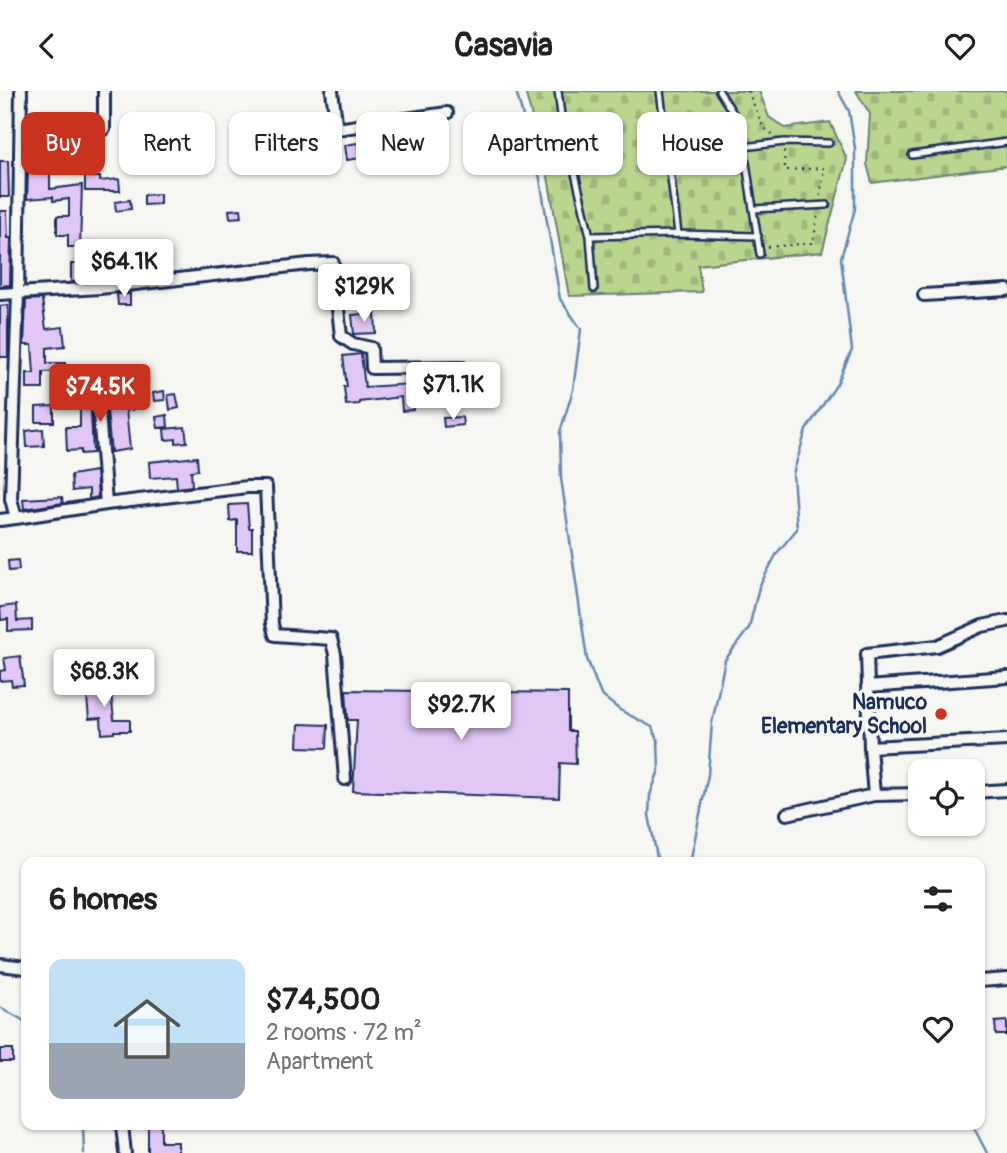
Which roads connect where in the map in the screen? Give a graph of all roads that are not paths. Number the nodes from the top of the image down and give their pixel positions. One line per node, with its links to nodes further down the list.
1 (21, 91): 23 (street)
2 (104, 91): 7 (street)
3 (332, 91): 9 (street)
4 (558, 91): 18 (lane)
5 (660, 91): 17 (lane)
6 (719, 91): 8 (lane)
7 (104, 112)
8 (732, 112)
9 (356, 126)
10 (1007, 142): 13 (lane)
11 (830, 143): 12 (lane)
12 (747, 147)
13 (912, 155)
14 (747, 166): 16 (lane)
15 (827, 205): 16 (lane)
16 (754, 209): 19 (lane)
17 (678, 234): 18 (lane); 19 (lane)
18 (590, 236): 21 (lane)
19 (758, 236): 20 (lane)
20 (760, 251)
21 (594, 289)
22 (1007, 290): 25 (street)
23 (19, 293): 24 (street); 26 (street); 29 (street)
24 (0, 294)
25 (924, 296)
26 (461, 367)
27 (99, 412): 28 (street)
28 (106, 504): 29 (street); 36 (street)
29 (16, 518): 30 (street)
30 (0, 520)
31 (1007, 621): 33 (street)
32 (1007, 677): 33 (street)
33 (867, 687): 35 (street)
34 (1007, 740): 35 (street)
35 (870, 747): 40 (street)
36 (345, 779)
37 (1007, 790): 38 (street)
38 (985, 791)
39 (908, 795): 40 (street)
40 (874, 796): 41 (street)
41 (787, 814)
42 (0, 965): 43 (street)
43 (21, 967)
44 (1007, 979): 45 (street)
45 (985, 981)
46 (123, 1130): 47 (street)
47 (125, 1153)

